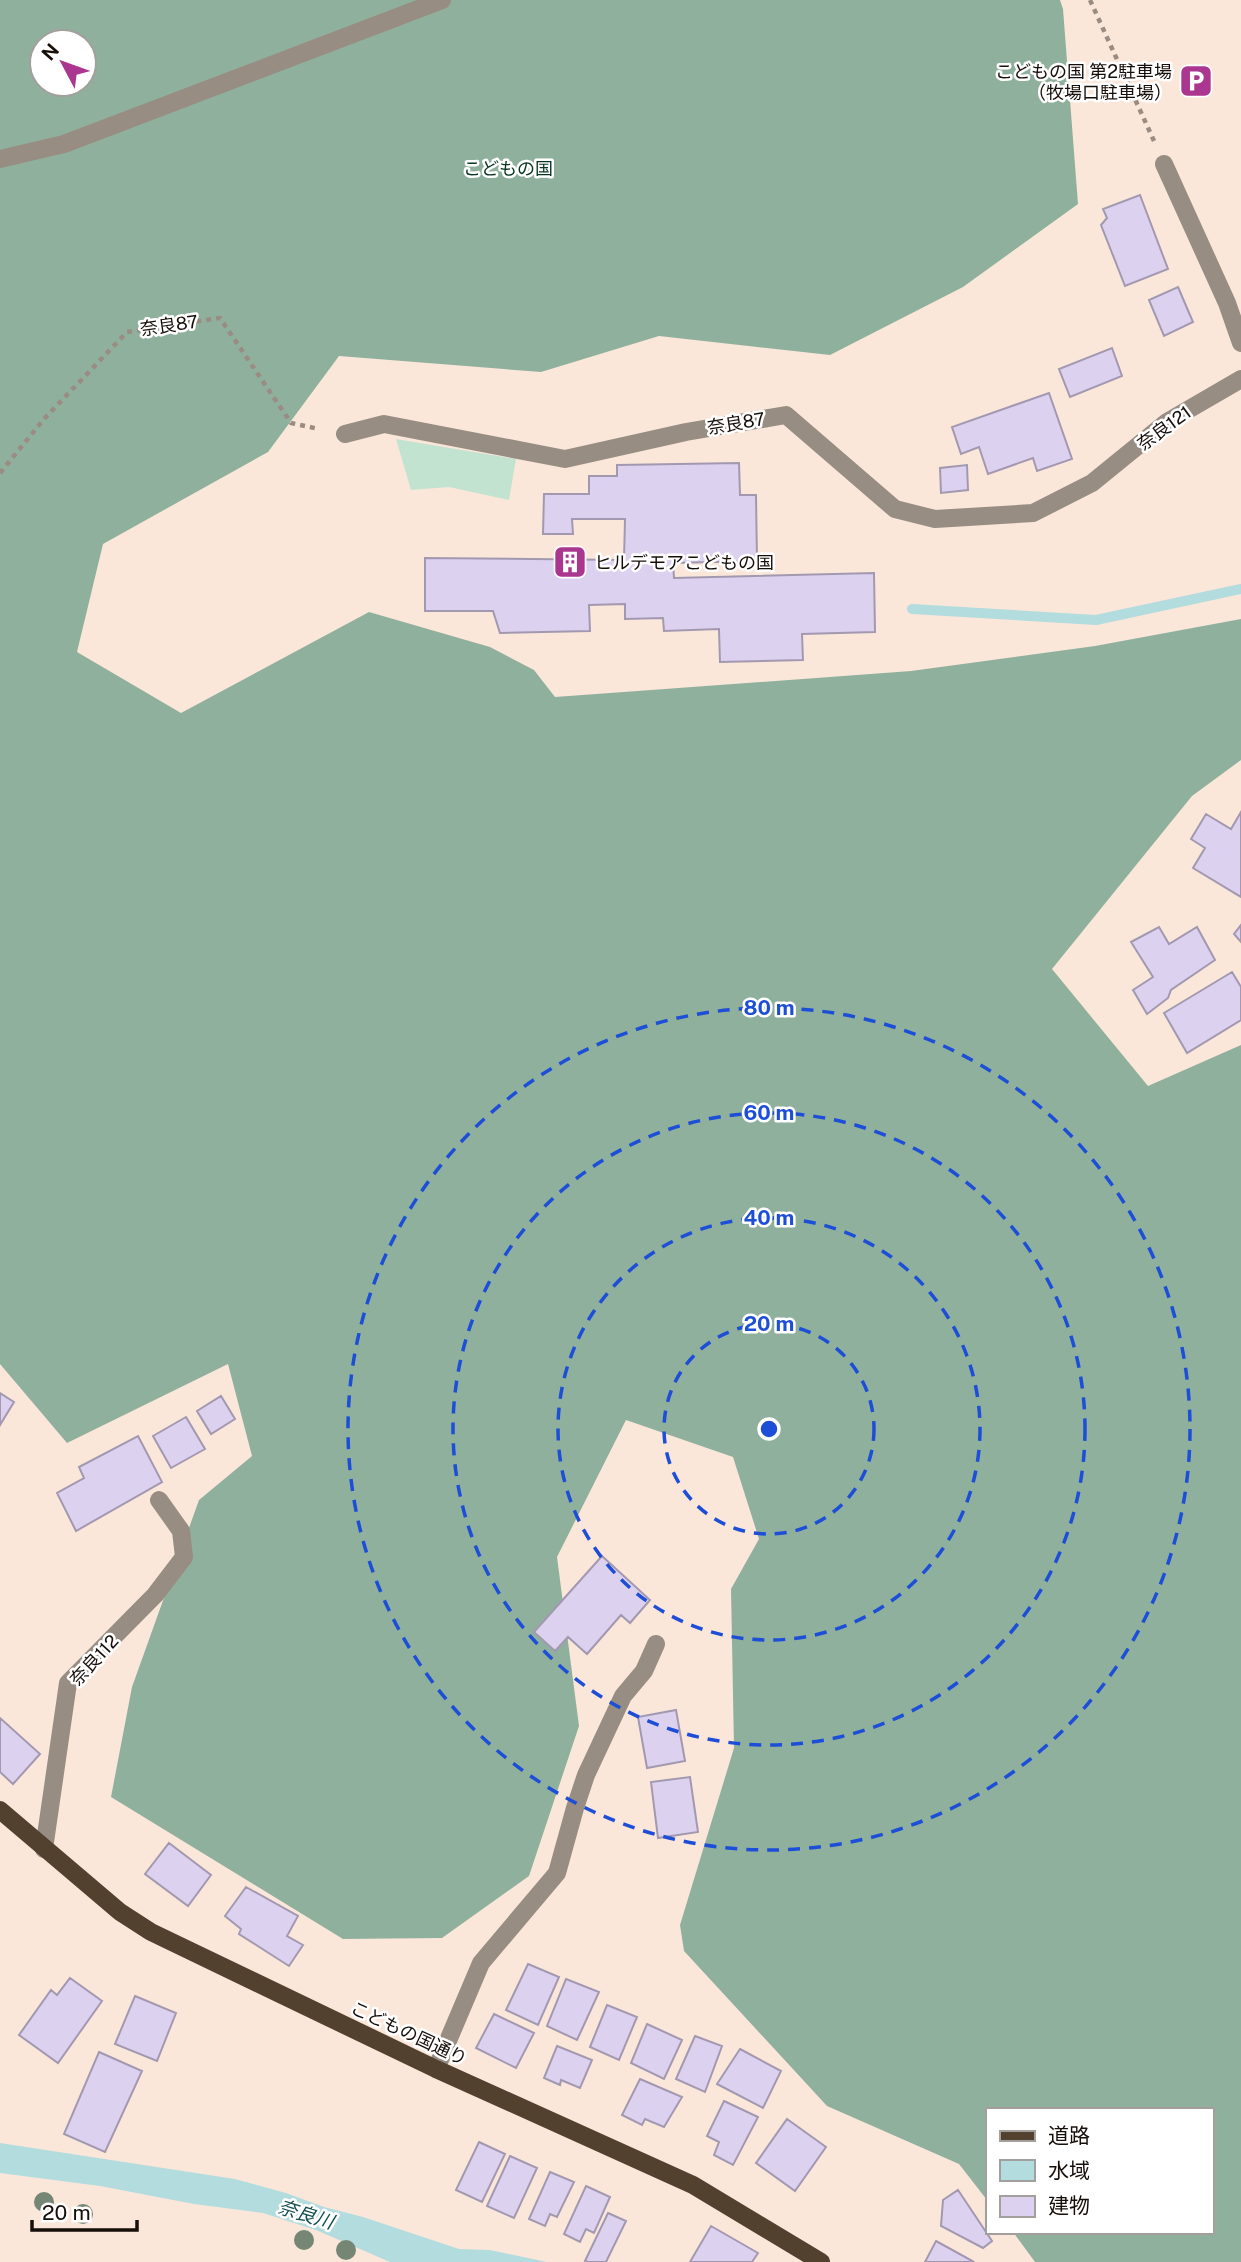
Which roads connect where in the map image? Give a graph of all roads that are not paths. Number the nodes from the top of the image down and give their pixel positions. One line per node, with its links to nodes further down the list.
1 (442, 0): 2 (street)
2 (0, 159)
3 (1164, 164): 4 (street)
4 (1241, 343)
5 (1241, 379): 7 (street, 奈良121)
6 (345, 434): 7 (street, 奈良87)
7 (1092, 484)
8 (159, 1500): 11 (street, 奈良112)
9 (656, 1644): 12 (street)
10 (0, 1810): 11 (main road, こどもの国通り)
11 (44, 1849): 12 (main road, こどもの国通り)
12 (436, 2069): 13 (main road, こどもの国通り)
13 (821, 2262)

